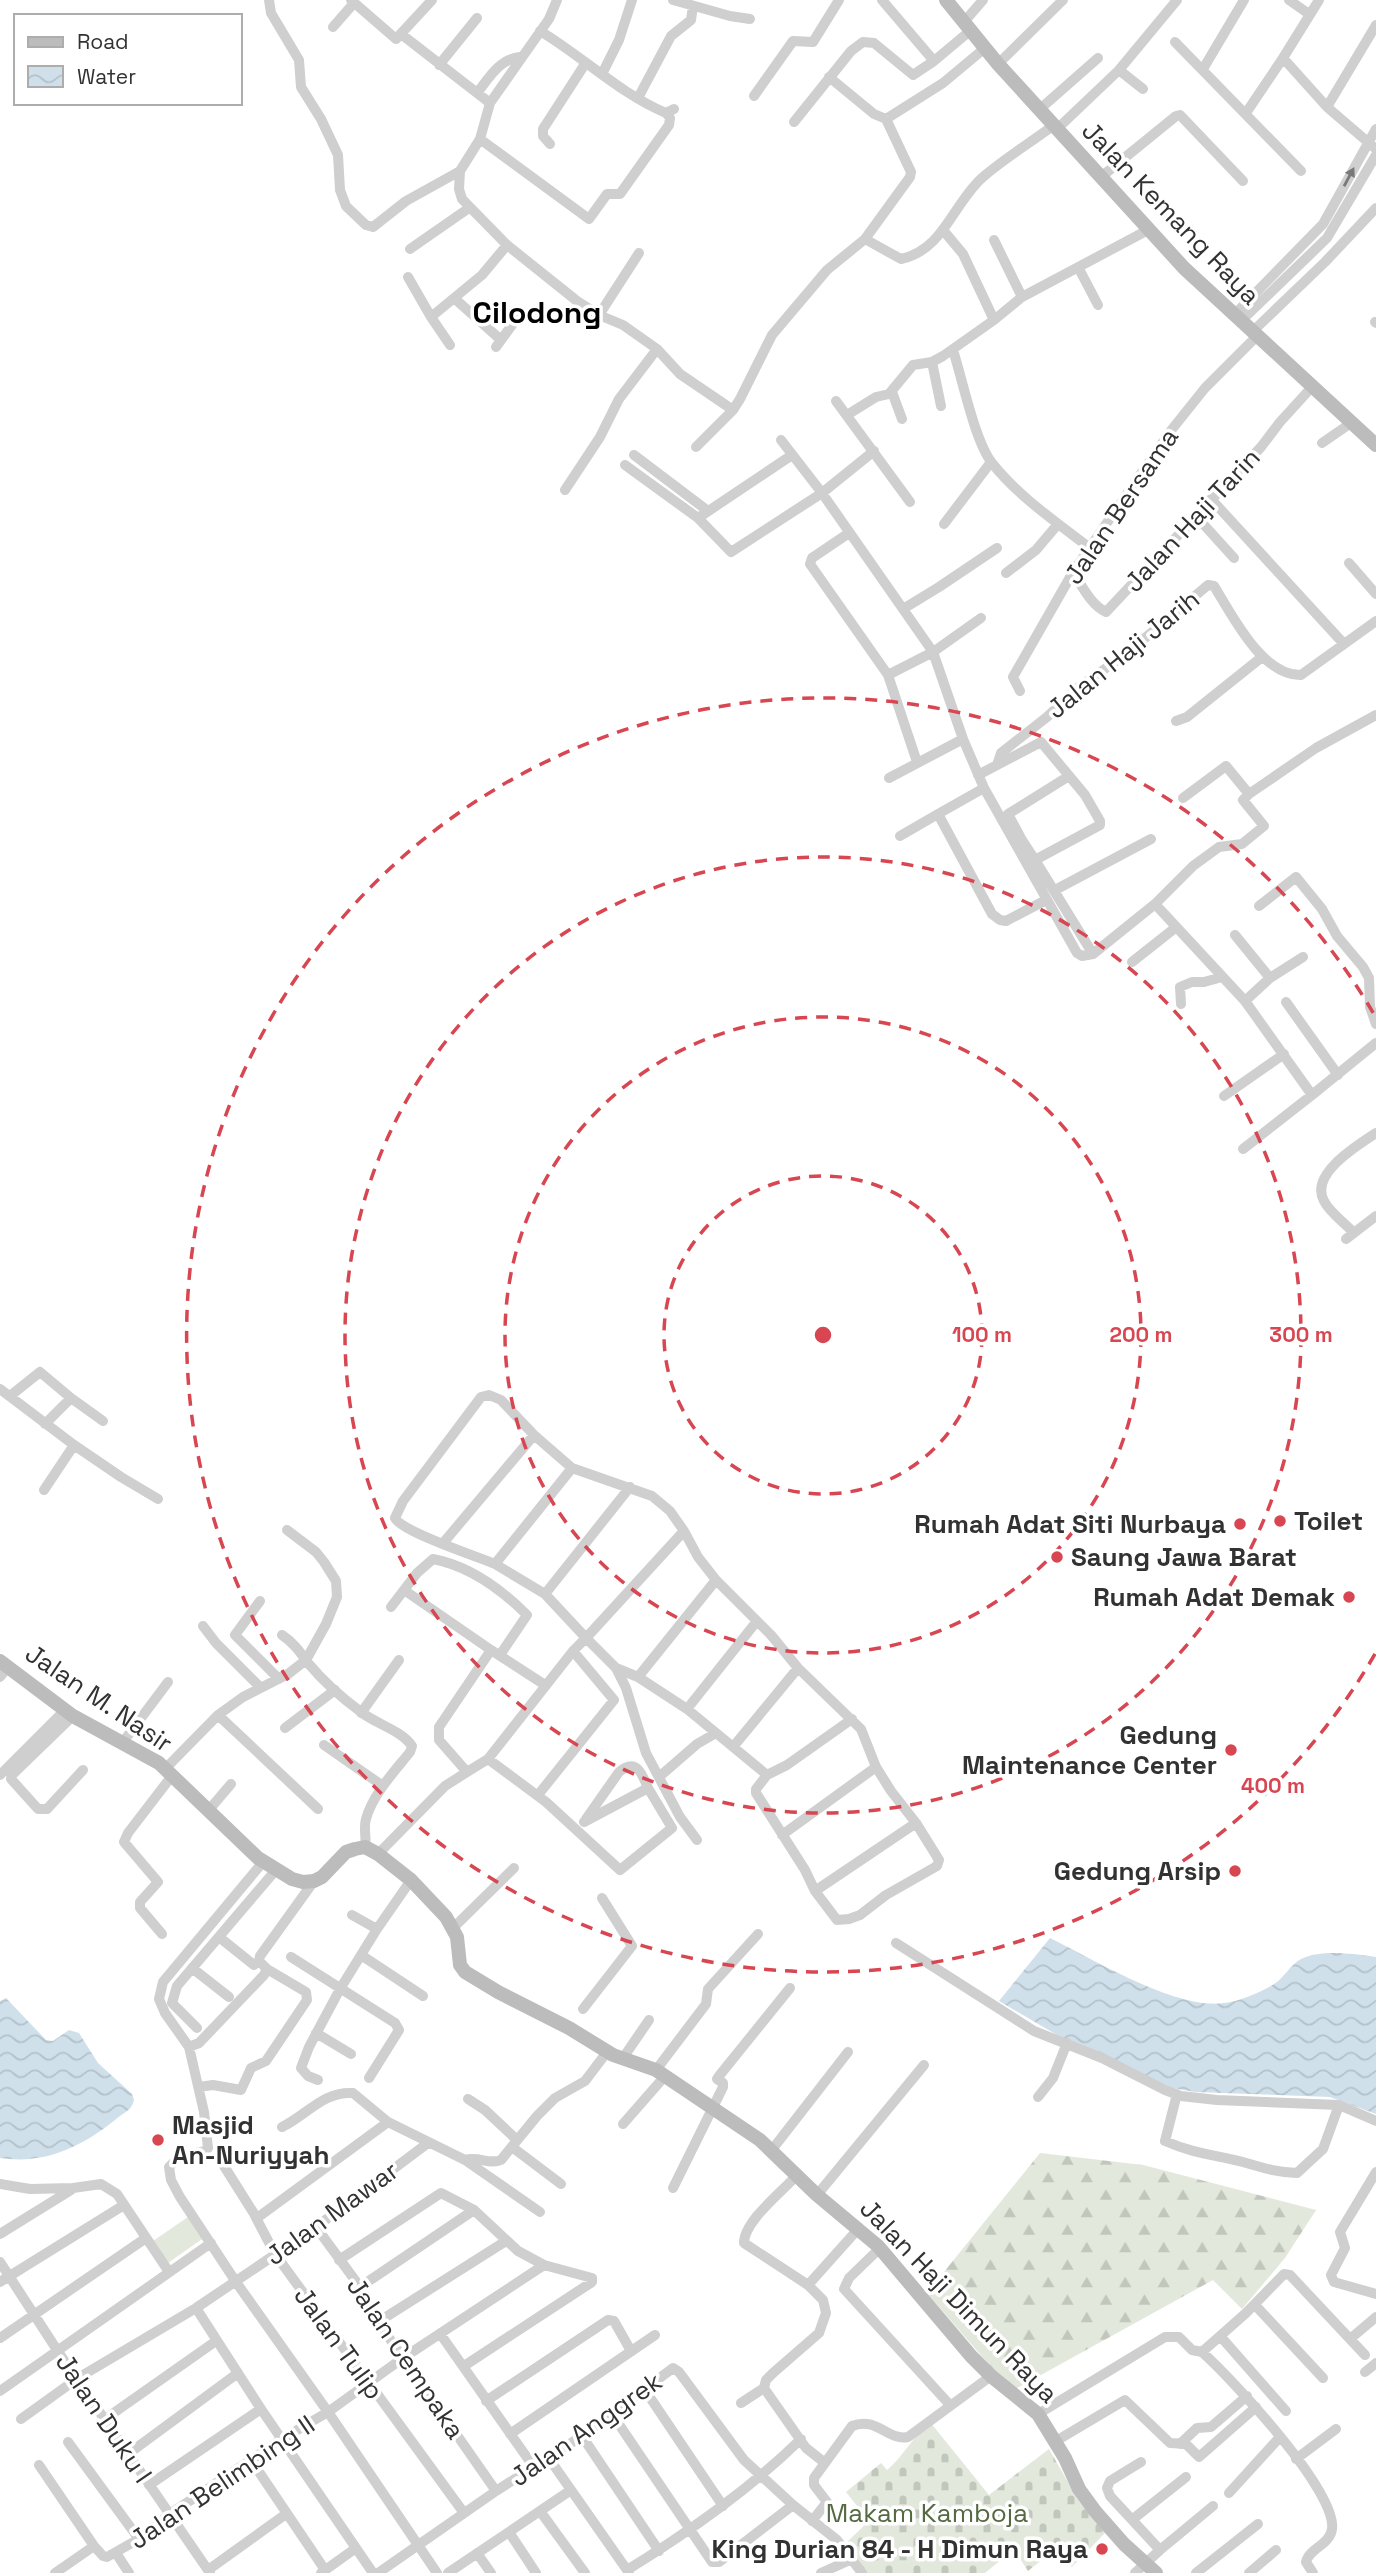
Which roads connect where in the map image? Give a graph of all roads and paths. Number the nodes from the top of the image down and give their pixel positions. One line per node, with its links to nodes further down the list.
1 (269, 0): 56 (street)
2 (432, 0): 24 (street)
3 (557, 0): 23 (street)
4 (632, 0): 36 (street)
5 (673, 0): 16 (street)
6 (839, 0): 41 (street)
7 (882, 0): 30 (street)
8 (946, 0): 20 (street, Jalan Kemang Raya)
9 (983, 0): 20 (street)
10 (1063, 0): 32 (street)
11 (1177, 0): 35 (street)
12 (1244, 0): 34 (street)
13 (1289, 0): 17 (street)
14 (1319, 0): 17 (street)
15 (359, 3): 22 (street); 24 (street)
16 (693, 6): 19 (street); 42 (street)
17 (1309, 14): 29 (street)
18 (477, 19): 33 (street)
19 (750, 19)
20 (967, 26): 26 (street, Jalan Kemang Raya); 30 (street)
21 (1376, 26): 45 (street)
22 (333, 27)
23 (540, 31): 27 (street); 31 (street)
24 (401, 34): 33 (street)
25 (1175, 42): 34 (street)
26 (985, 48): 32 (street, Jalan Kemang Raya); 48 (street)
27 (520, 57): 40 (street); 44 (street)
28 (1098, 58): 38 (street)
29 (1283, 58): 45 (street); 47 (street)
30 (934, 61): 37 (street)
31 (585, 64): 36 (street); 53 (street)
32 (998, 64): 46 (street, Jalan Kemang Raya)
33 (439, 65): 40 (street)
34 (1203, 69): 47 (street)
35 (1119, 70): 39 (street); 43 (street)
36 (602, 74): 42 (street)
37 (829, 77): 48 (street); 49 (street)
38 (1071, 81): 43 (street); 46 (street)
39 (1143, 89)
40 (477, 93): 44 (street)
41 (754, 96)
42 (638, 98): 52 (street)
43 (1089, 98): 50 (street)
44 (490, 103): 52 (street)
45 (1328, 107): 54 (street)
46 (1040, 109): 50 (street, Jalan Kemang Raya)
47 (1246, 113): 57 (street)
48 (886, 119): 65 (street)
49 (794, 122)
50 (1055, 127): 58 (street, Jalan Kemang Raya); 63 (street)
51 (1376, 129): 54 (street)
52 (480, 139): 56 (street)
53 (550, 144)
54 (1372, 145): 62 (street, one-way to 54)
55 (1376, 155): 62 (street)
56 (460, 171): 60 (street)
57 (1301, 171)
58 (1101, 177): 59 (street); 64 (street, Jalan Kemang Raya)
59 (1243, 181)
60 (469, 208): 67 (street); 68 (street)
61 (1376, 208): 80 (street, Jalan Bersama)
62 (1327, 228): 78 (street)
63 (943, 230): 65 (street); 79 (street)
64 (1149, 230): 70 (street); 78 (street, Jalan Kemang Raya)
65 (865, 239): 89 (street)
66 (994, 240): 72 (street)
67 (507, 245): 73 (street); 76 (street)
68 (410, 249)
69 (639, 253): 76 (street)
70 (1078, 267): 72 (street); 74 (street)
71 (408, 277): 77 (street)
72 (1022, 296): 79 (street)
73 (454, 298): 75 (street); 77 (street)
74 (1098, 305)
75 (520, 314)
76 (599, 315): 82 (street)
77 (431, 317): 81 (street)
78 (1237, 318): 80 (street, Jalan Kemang Raya)
79 (994, 320): 83 (street)
80 (1255, 334): 85 (street, Jalan Kemang Raya); 112 (street, Jalan Bersama)
81 (450, 345)
82 (657, 349): 89 (street); 102 (street)
83 (953, 350): 84 (street); 100 (street)
84 (932, 362): 86 (street); 88 (street)
85 (1311, 388): 92 (street, Jalan Kemang Raya); 104 (street, Jalan Haji Tarin)
86 (892, 392): 90 (street); 91 (street)
87 (836, 401): 90 (street)
88 (941, 406)
89 (733, 410): 96 (street)
90 (847, 415): 97 (street)
91 (902, 419)
92 (1351, 423): 93 (street, Jalan Kemang Raya); 95 (street)
93 (1373, 437)
94 (781, 440): 99 (street)
95 (1322, 443)
96 (696, 447)
97 (874, 452): 103 (street); 105 (street)
98 (634, 455): 106 (street)
99 (792, 455): 103 (street); 106 (street)
100 (991, 462): 108 (street); 109 (street)
101 (625, 465): 106 (street)
102 (565, 490)
103 (822, 493): 106 (street); 110 (street)
104 (1211, 499): 107 (street, Jalan Haji Tarin); 121 (street)
105 (910, 502)
106 (703, 514)
107 (1195, 516): 113 (street); 115 (street, Jalan Haji Tarin)
108 (944, 524)
109 (1058, 524): 112 (street); 116 (street)
110 (849, 533): 118 (street); 124 (street)
111 (997, 548): 118 (street)
112 (1090, 548): 115 (street, Jalan Bersama)
113 (1234, 558)
114 (1349, 563): 117 (street)
115 (1073, 572): 125 (street, Jalan Bersama)
116 (1006, 573)
117 (1376, 594)
118 (903, 609): 122 (street)
119 (981, 618): 122 (street)
120 (1376, 621): 121 (street, Jalan Haji Jarih)
121 (1344, 644): 123 (street, Jalan Haji Jarih)
122 (933, 652): 124 (street); 128 (street)
123 (1262, 657): 127 (street); 130 (street, Jalan Haji Jarih)
124 (888, 675): 129 (street)
125 (1020, 691)
126 (1376, 715): 135 (street)
127 (1176, 721)
128 (963, 739): 129 (street); 131 (street)
129 (917, 762): 133 (street)
130 (997, 765): 131 (street); 132 (street)
131 (978, 775): 134 (street)
132 (1069, 776): 140 (street); 140 (street)
133 (889, 778)
134 (984, 788): 137 (street); 142 (street)
135 (1249, 794): 136 (street); 143 (street)
136 (1183, 798)
137 (938, 814): 138 (street); 142 (street)
138 (900, 836)
139 (1152, 839): 141 (street)
140 (1035, 860): 141 (street)
141 (1055, 890): 147 (street)
142 (1046, 900): 147 (street)
143 (1155, 904): 145 (street); 147 (street)
144 (1259, 906): 155 (street)
145 (1175, 928): 149 (street); 150 (street)
146 (1234, 935): 151 (street)
147 (1093, 954)
148 (1303, 957): 151 (street)
149 (1132, 962)
150 (1222, 976): 152 (street); 154 (street)
151 (1270, 978): 152 (street)
152 (1245, 1001): 157 (street)
153 (1286, 1002): 158 (street)
154 (1181, 1004)
155 (1376, 1024)
156 (1376, 1043): 158 (street)
157 (1284, 1054): 159 (street); 160 (street)
158 (1338, 1075): 159 (street)
159 (1312, 1094): 162 (street)
160 (1224, 1097)
161 (1375, 1135): 163 (street)
162 (1243, 1149)
163 (1376, 1216)
164 (0, 1389): 165 (street)
165 (10, 1396): 166 (street); 168 (street)
166 (71, 1398): 167 (street); 168 (street)
167 (103, 1421)
168 (45, 1424): 170 (street)
169 (534, 1434): 171 (street); 177 (street); 177 (street)
170 (74, 1446): 173 (street); 174 (street)
171 (572, 1468): 172 (street); 178 (street)
172 (630, 1488): 176 (street); 181 (street)
173 (44, 1490)
174 (158, 1499)
175 (287, 1530): 190 (street)
176 (684, 1531): 179 (street); 187 (street)
177 (443, 1542): 178 (street)
178 (495, 1564): 181 (street)
179 (716, 1580): 184 (street); 195 (street)
180 (404, 1590): 183 (street); 189 (street); 189 (street)
181 (545, 1594): 187 (street)
182 (260, 1601): 196 (street)
183 (391, 1607)
184 (757, 1621): 193 (street); 201 (street)
185 (203, 1626): 199 (street)
186 (282, 1635): 190 (street)
187 (586, 1638): 188 (street); 192 (street)
188 (573, 1651): 198 (street); 222 (street)
189 (496, 1653): 198 (street); 214 (street)
190 (306, 1660): 196 (street); 200 (street)
191 (398, 1660): 203 (street)
192 (616, 1668): 195 (street); 218 (street)
193 (798, 1668): 205 (street); 210 (street)
194 (3, 1669): 202 (street, Jalan M. Nasir)
195 (638, 1677): 201 (street)
196 (279, 1679): 199 (street)
197 (168, 1682): 208 (street)
198 (545, 1685): 211 (street)
199 (261, 1688): 204 (street)
200 (335, 1690): 203 (street); 206 (street)
201 (687, 1709): 207 (street)
202 (69, 1713): 208 (street, Jalan M. Nasir); 213 (street); 216 (street)
203 (361, 1713): 220 (street)
204 (218, 1715): 215 (street); 223 (street)
205 (852, 1719): 212 (street); 217 (street)
206 (285, 1728)
207 (716, 1733): 210 (street); 218 (street)
208 (123, 1742): 215 (street, Jalan M. Nasir)
209 (324, 1745): 220 (street)
210 (733, 1747): 217 (street)
211 (488, 1759): 214 (street); 222 (street)
212 (876, 1767): 225 (street); 227 (street)
213 (83, 1770)
214 (467, 1772): 229 (street)
215 (168, 1773): 224 (street); 240 (street)
216 (0, 1775)
217 (767, 1775): 227 (street)
218 (659, 1777): 228 (street)
219 (230, 1784): 224 (street)
220 (383, 1786): 229 (street)
221 (648, 1788): 226 (street); 226 (street); 226 (street)
222 (538, 1795): 226 (street)
223 (318, 1809)
224 (208, 1811): 230 (street)
225 (916, 1823): 235 (street); 235 (street)
226 (581, 1826)
227 (782, 1835): 235 (street)
228 (697, 1840)
229 (371, 1850): 233 (street, Jalan Haji Dimun Raya); 234 (street)
230 (263, 1862): 232 (street); 258 (street)
231 (514, 1868): 238 (street)
232 (275, 1871): 234 (street); 242 (street)
233 (411, 1880): 238 (street, Jalan Haji Dimun Raya); 239 (street)
234 (314, 1881): 248 (street)
235 (815, 1891)
236 (602, 1898): 253 (street)
237 (352, 1914): 239 (street)
238 (453, 1928): 259 (street, Jalan Haji Dimun Raya)
239 (377, 1929): 244 (street)
240 (162, 1934)
241 (758, 1934): 264 (street)
242 (219, 1937): 246 (street); 247 (street)
243 (896, 1943): 257 (street)
244 (360, 1955): 250 (street); 251 (street)
245 (291, 1957): 250 (street)
246 (254, 1965)
247 (191, 1968): 252 (street); 255 (street)
248 (267, 1969): 258 (street); 267 (street)
249 (790, 1988): 272 (street)
250 (340, 1989): 256 (street); 265 (street)
251 (423, 1996)
252 (229, 1997)
253 (583, 2010)
254 (649, 2020): 262 (street)
255 (197, 2028)
256 (316, 2033): 261 (street); 266 (street)
257 (1067, 2043): 268 (street); 269 (street)
258 (190, 2047): 267 (street)
259 (607, 2052): 262 (street, Jalan Haji Dimun Raya); 278 (street)
260 (848, 2052): 279 (street)
261 (351, 2054)
262 (623, 2058): 264 (street, Jalan Haji Dimun Raya)
263 (924, 2064): 288 (street)
264 (660, 2073): 272 (street, Jalan Haji Dimun Raya); 275 (street)
265 (369, 2078)
266 (318, 2080)
267 (199, 2086): 298 (street)
268 (1177, 2094): 271 (street); 271 (street)
269 (1038, 2097)
270 (468, 2099): 278 (street)
271 (1339, 2105): 273 (street)
272 (714, 2110): 279 (street, Jalan Haji Dimun Raya); 287 (street)
273 (1376, 2121)
274 (388, 2122): 276 (street); 277 (street); 292 (street)
275 (623, 2124)
276 (282, 2127)
277 (428, 2143): 280 (street); 293 (street, Jalan Mawar)
278 (515, 2144): 280 (street); 285 (street)
279 (771, 2151): 283 (street, Jalan Haji Dimun Raya)
280 (469, 2159): 291 (street)
281 (224, 2166): 292 (street, Jalan Tulip)
282 (1376, 2172): 310 (street)
283 (796, 2176): 288 (street, Jalan Haji Dimun Raya); 308 (street)
284 (0, 2184): 286 (street)
285 (561, 2184)
286 (73, 2188): 289 (street); 295 (street)
287 (673, 2188)
288 (817, 2195): 294 (street, Jalan Haji Dimun Raya)
289 (124, 2205): 296 (street); 305 (street)
290 (474, 2210): 297 (street); 301 (street); 309 (street)
291 (540, 2212)
292 (257, 2218): 300 (street, Jalan Tulip)
293 (316, 2227): 300 (street, Jalan Mawar); 301 (street, Jalan Cempaka)
294 (859, 2228): 299 (street, Jalan Haji Dimun Raya); 308 (street)
295 (0, 2234)
296 (146, 2238): 304 (street); 313 (street)
297 (506, 2241): 303 (street); 315 (street)
298 (211, 2243): 304 (street); 307 (street)
299 (880, 2248): 331 (street, Jalan Haji Dimun Raya); 341 (street)
300 (275, 2254): 307 (street, Jalan Mawar); 334 (street, Jalan Tulip)
301 (339, 2260): 309 (street, Jalan Cempaka)
302 (0, 2262): 305 (street, Jalan Duku I)
303 (544, 2265): 316 (street, Jalan Belimbing II); 328 (street)
304 (169, 2272): 322 (street)
305 (10, 2275): 306 (street); 313 (street, Jalan Duku I)
306 (0, 2282)
307 (236, 2282): 312 (street, Jalan Mawar); 345 (street)
308 (808, 2285): 335 (street)
309 (359, 2287): 315 (street, Jalan Cempaka)
310 (1376, 2294)
311 (1255, 2305): 318 (street); 320 (street); 333 (street)
312 (196, 2308): 321 (street); 332 (street, Jalan Mawar)
313 (34, 2314): 319 (street); 322 (street, Jalan Duku I)
314 (1376, 2318): 320 (street)
315 (378, 2322): 326 (street, Jalan Cempaka)
316 (441, 2335): 326 (street, Jalan Belimbing II); 328 (street)
317 (655, 2335): 323 (street)
318 (1221, 2337): 324 (street); 344 (street)
319 (0, 2338)
320 (1350, 2339): 325 (street)
321 (216, 2341): 330 (street); 349 (street)
322 (57, 2350): 332 (street, Jalan Duku I); 337 (street)
323 (631, 2351): 339 (street); 351 (street)
324 (1202, 2352): 338 (street); 347 (street)
325 (1365, 2354)
326 (403, 2358): 334 (street, Jalan Belimbing II); 371 (street, Jalan Cempaka)
327 (1376, 2363): 329 (street)
328 (464, 2366): 339 (street)
329 (1365, 2372)
330 (238, 2373): 343 (street); 359 (street)
331 (991, 2376): 341 (street); 347 (street, Jalan Haji Dimun Raya)
332 (78, 2378): 348 (street, Jalan Mawar); 349 (street, Jalan Duku I)
333 (1323, 2378)
334 (368, 2384): 345 (street, Jalan Belimbing II); 377 (street, Jalan Tulip)
335 (764, 2388): 340 (street); 355 (street)
336 (645, 2390): 346 (street, Jalan Anggrek); 367 (street, Jalan Anggrek); 374 (street)
337 (0, 2391)
338 (1247, 2396): 342 (street); 358 (street)
339 (486, 2401): 351 (street)
340 (741, 2403)
341 (950, 2404): 364 (street)
342 (1256, 2407): 353 (street); 358 (street)
343 (261, 2409): 354 (street); 369 (street)
344 (1286, 2411)
345 (328, 2412): 354 (street, Jalan Belimbing II); 387 (street)
346 (611, 2414): 352 (street, Jalan Anggrek); 383 (street)
347 (1038, 2414): 356 (street, Jalan Haji Dimun Raya)
348 (21, 2419)
349 (106, 2419): 359 (street, Jalan Duku I)
350 (1336, 2429): 361 (street)
351 (510, 2434): 366 (street)
352 (582, 2436): 360 (street, Jalan Anggrek); 391 (street)
353 (1280, 2437): 361 (street); 372 (street)
354 (282, 2439): 362 (street, Jalan Belimbing II); 388 (street)
355 (801, 2439): 364 (street); 367 (street)
356 (1056, 2441): 358 (street); 395 (street, Jalan Haji Dimun Raya)
357 (68, 2442): 385 (street)
358 (1180, 2444)
359 (128, 2454): 369 (street, Jalan Duku I)
360 (548, 2457): 366 (street, Jalan Anggrek); 370 (street)
361 (1297, 2459): 412 (street)
362 (251, 2460): 378 (street, Jalan Belimbing II); 379 (street)
363 (1141, 2462): 380 (street)
364 (824, 2463): 381 (street)
365 (39, 2465): 386 (street)
366 (533, 2466): 371 (street, Jalan Anggrek)
367 (766, 2470): 373 (street); 374 (street)
368 (1186, 2477): 380 (street)
369 (149, 2485): 378 (street, Jalan Duku I)
370 (571, 2490): 376 (street); 398 (street)
371 (496, 2491): 377 (street, Jalan Anggrek)
372 (1229, 2493)
373 (793, 2505): 381 (street); 383 (street)
374 (723, 2506): 383 (street)
375 (1213, 2506): 389 (street)
376 (540, 2511): 384 (street); 407 (street)
377 (464, 2513): 387 (street, Jalan Anggrek)
378 (170, 2514): 385 (street, Jalan Belimbing II); 396 (street, Jalan Duku I)
379 (286, 2515): 396 (street); 397 (street)
380 (1133, 2519): 389 (street)
381 (811, 2521): 394 (street)
382 (1258, 2524): 410 (street)
383 (688, 2530): 391 (street)
384 (509, 2532): 393 (street); 406 (street)
385 (139, 2539): 392 (street, Jalan Belimbing II)
386 (94, 2546): 392 (street); 399 (street)
387 (418, 2546): 402 (street, Jalan Anggrek); 403 (street)
388 (356, 2548): 397 (street); 401 (street)
389 (1160, 2550): 395 (street)
390 (1276, 2550): 411 (street)
391 (659, 2551): 398 (street)
392 (116, 2553): 400 (street)
393 (477, 2553): 404 (street); 405 (street)
394 (852, 2559): 408 (street); 409 (street)
395 (1145, 2570)
396 (209, 2571)
397 (323, 2572)
398 (628, 2572)
399 (55, 2573)
400 (129, 2573)
401 (373, 2573)
402 (378, 2573)
403 (437, 2573)
404 (448, 2573)
405 (491, 2573)
406 (536, 2573)
407 (585, 2573)
408 (821, 2573)
409 (862, 2573)
410 (1196, 2573)
411 (1249, 2573)
412 (1313, 2573)

